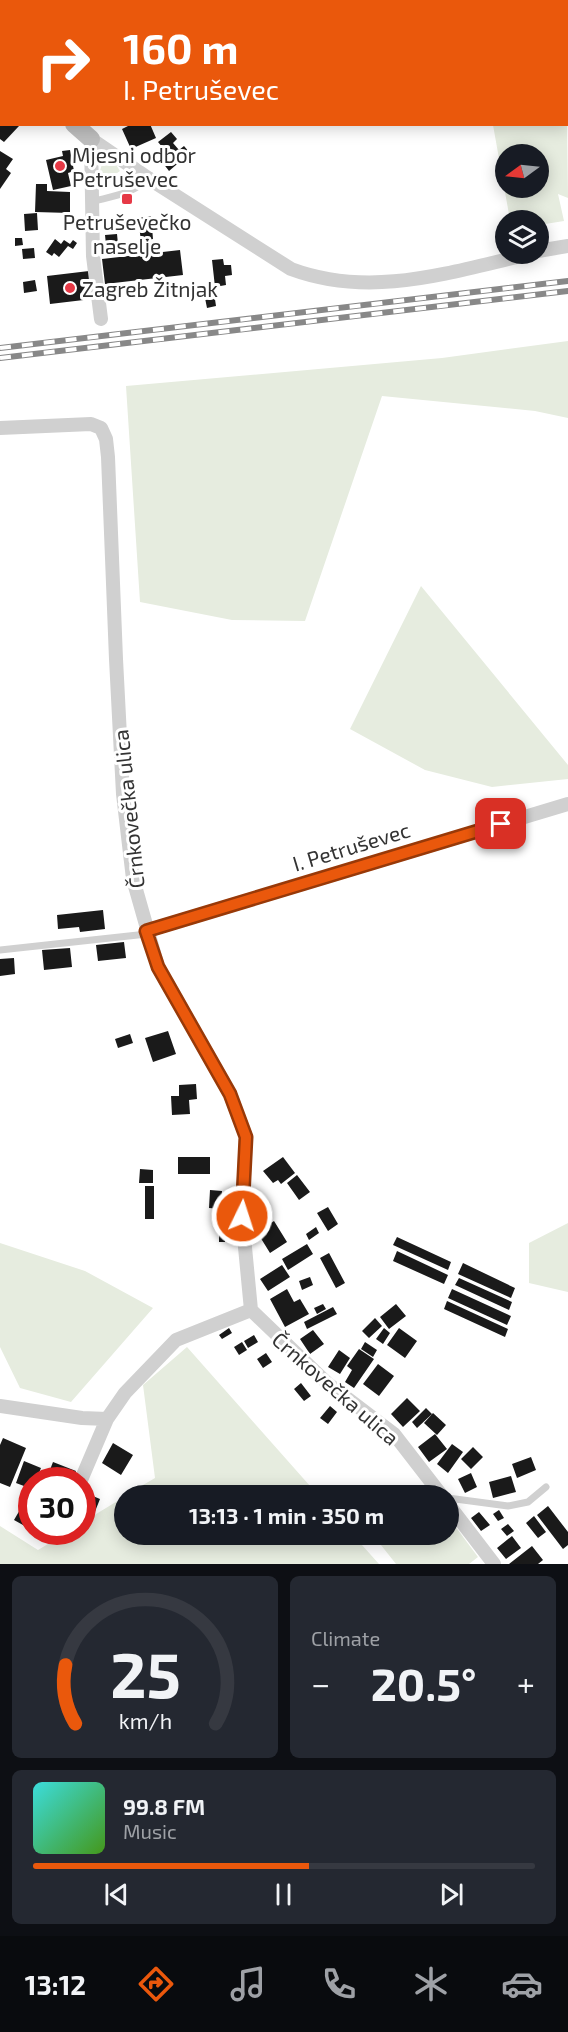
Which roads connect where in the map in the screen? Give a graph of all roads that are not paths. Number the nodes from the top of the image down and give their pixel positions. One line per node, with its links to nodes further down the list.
1 (76, 126): 2 (street)
2 (91, 139): 3 (street); 4 (street)
3 (148, 178): 4 (lane); 7 (street)
4 (94, 201): 8 (street)
5 (568, 246): 6 (street)
6 (549, 250)
7 (495, 262)
8 (101, 319)
9 (0, 428): 11 (street, Črnkovečka ulica)
10 (568, 804): 11 (street, I. Petruševec)
11 (147, 932): 12 (lane); 13 (street, Črnkovečka ulica)
12 (0, 950)
13 (251, 1310): 15 (street); 17 (street, Črnkovečka ulica)
14 (0, 1406): 15 (street)
15 (107, 1419): 16 (street)
16 (87, 1467)
17 (433, 1485)
18 (546, 1487): 19 (lane)
19 (459, 1499)
20 (459, 1518): 21 (street)
21 (494, 1564)

